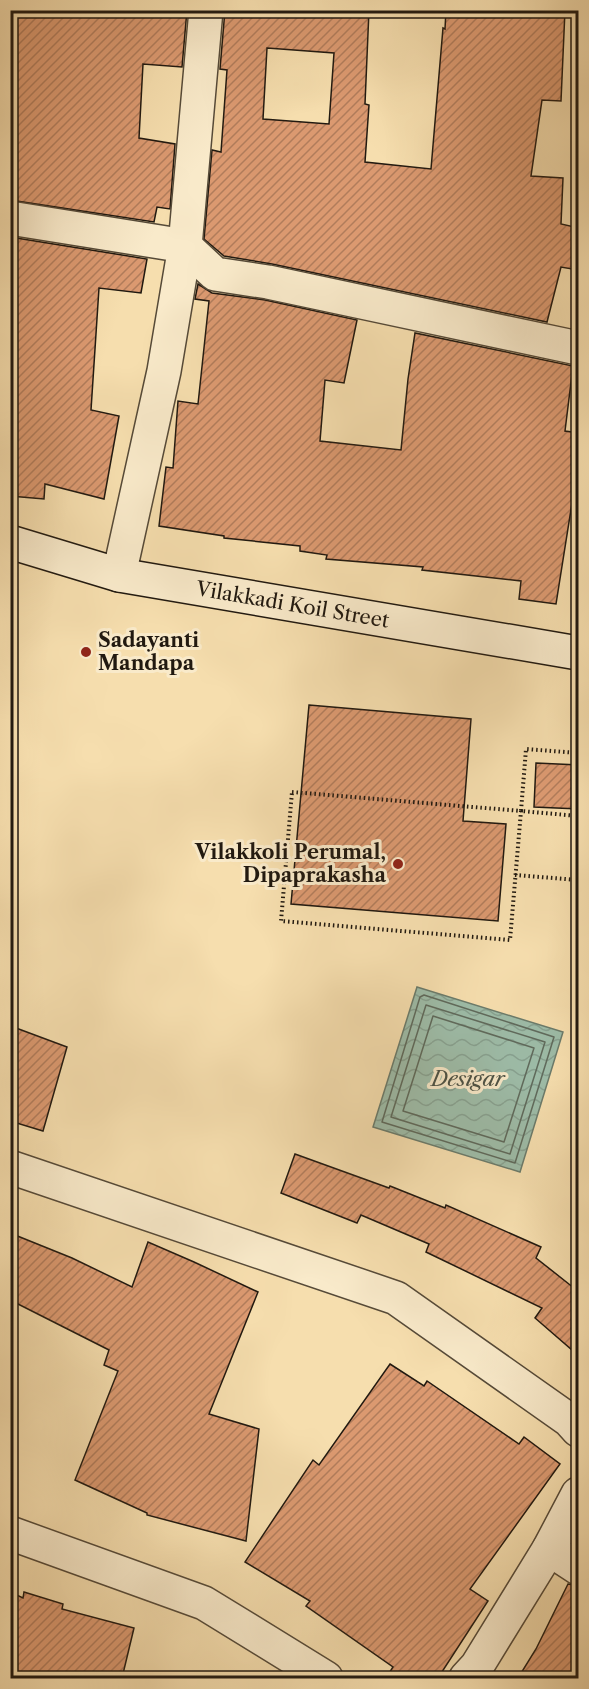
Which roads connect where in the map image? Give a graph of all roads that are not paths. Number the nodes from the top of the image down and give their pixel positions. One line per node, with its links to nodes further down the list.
1 (206, 10): 3 (street)
2 (10, 218): 3 (street)
3 (184, 246): 4 (street); 6 (street)
4 (579, 348)
5 (10, 542): 6 (street, Vilakkadi Koil Street)
6 (119, 575): 7 (street, Vilakkadi Koil Street)
7 (579, 653)
8 (10, 1167): 9 (street)
9 (579, 1430)
10 (579, 1494): 12 (street)
11 (10, 1533): 14 (street)
12 (549, 1549): 13 (street); 15 (street)
13 (579, 1568)
14 (326, 1678)
15 (466, 1678)

